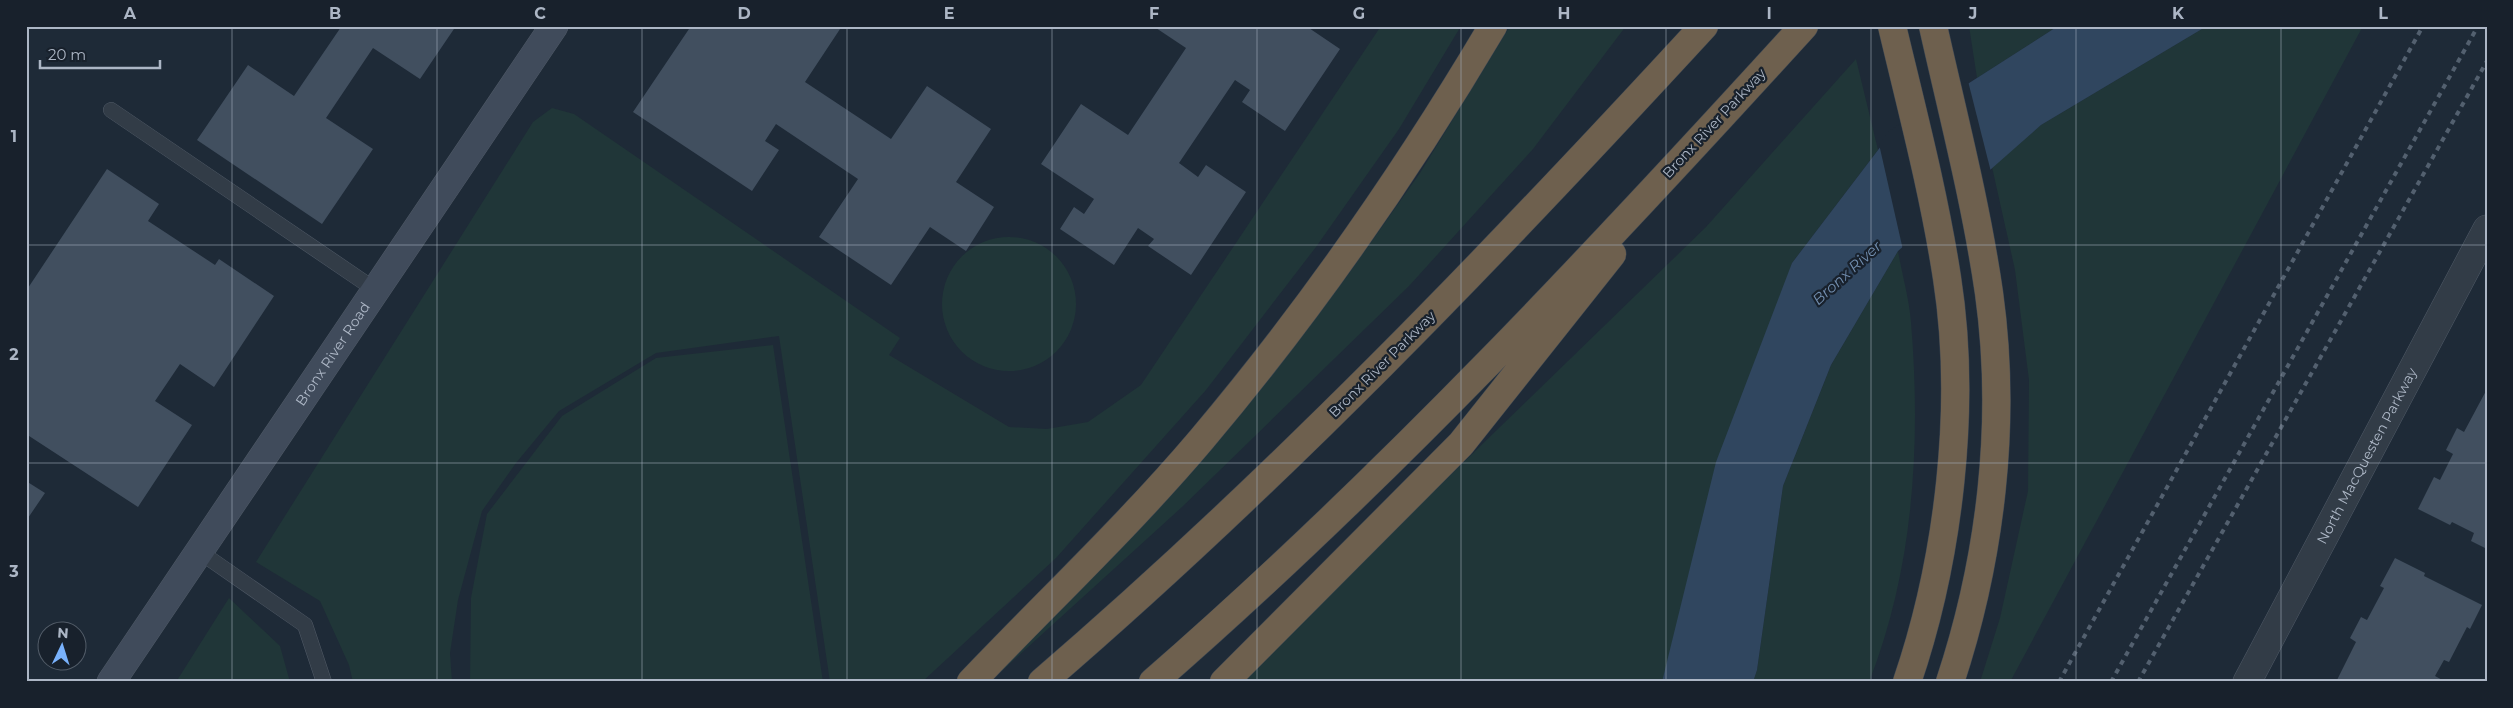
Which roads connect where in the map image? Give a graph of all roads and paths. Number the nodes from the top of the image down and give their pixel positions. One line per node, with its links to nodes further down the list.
1 (554, 26): 10 (street, Bronx River Road)
2 (1494, 26): 14 (highway)
3 (1704, 26): 15 (highway, Bronx River Parkway)
4 (1804, 26): 7 (highway, Bronx River Parkway)
5 (1892, 26): 18 (highway)
6 (1933, 26): 19 (highway)
7 (1729, 109): 16 (highway, Bronx River Parkway); 17 (highway)
8 (111, 110): 10 (lane)
9 (2487, 229): 20 (street, North MacQuesten Parkway)
10 (374, 289): 11 (street, Bronx River Road)
11 (200, 552): 12 (street, Bronx River Road); 13 (lane)
12 (111, 682)
13 (324, 682)
14 (970, 682)
15 (1042, 682)
16 (1153, 682)
17 (1224, 682)
18 (1907, 682)
19 (1950, 682)
20 (2247, 682)

